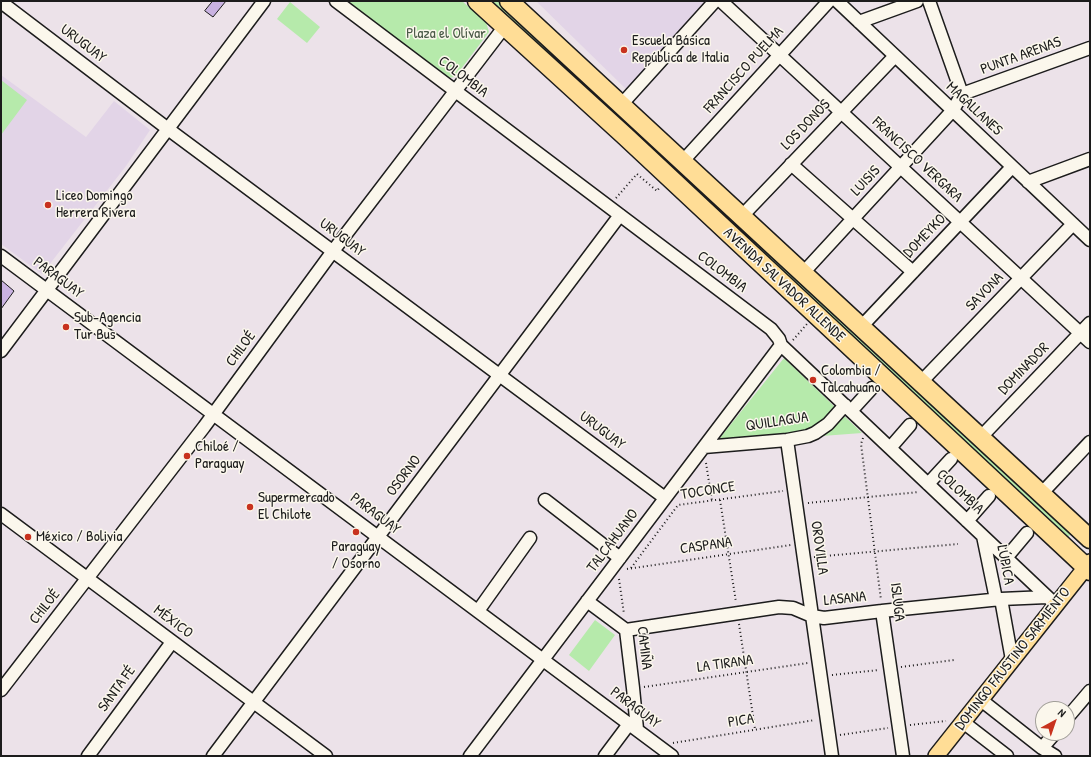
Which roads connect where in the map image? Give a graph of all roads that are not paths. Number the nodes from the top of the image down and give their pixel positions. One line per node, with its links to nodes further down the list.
1 (264, 1): 22 (street)
2 (336, 1): 17 (street, COLOMBIA)
3 (478, 1): 13 (highway, AVENIDA SALVADOR ALLENDE)
4 (509, 1): 19 (highway, AVENIDA SALVADOR ALLENDE)
5 (715, 1): 19 (street)
6 (721, 1): 15 (street, FRANCISCO VERGARA)
7 (829, 1): 15 (street, FRANCISCO PUELMA)
8 (837, 1): 12 (street, MAGALLANES)
9 (917, 1): 12 (street)
10 (928, 1): 18 (street)
11 (2, 3): 22 (street, URUGUAY)
12 (859, 22): 16 (street, MAGALLANES)
13 (505, 26): 17 (street, CHILOÉ); 73 (highway, AVENIDA SALVADOR ALLENDE)
14 (1090, 48): 18 (street, PUNTA ARENAS)
15 (780, 55): 21 (street, FRANCISCO VERGARA); 24 (street, FRANCISCO PUELMA)
16 (895, 56): 20 (street, MAGALLANES); 21 (street, LOS DONOS)
17 (455, 91): 29 (street, COLOMBIA); 35 (street, CHILOÉ)
18 (962, 94): 20 (street, LUISIS)
19 (621, 105): 24 (highway, AVENIDA SALVADOR ALLENDE)
20 (953, 110): 26 (street, LUISIS); 27 (street, MAGALLANES)
21 (841, 112): 25 (street, LOS DONOS); 26 (street, FRANCISCO VERGARA)
22 (168, 129): 35 (street, URUGUAY); 40 (street)
23 (1090, 159): 28 (street)
24 (682, 162): 30 (highway, AVENIDA SALVADOR ALLENDE)
25 (791, 164): 30 (street, LOS DONOS); 31 (street)
26 (901, 167): 31 (street, LUISIS); 32 (street, FRANCISCO VERGARA)
27 (1012, 167): 28 (street, MAGALLANES); 32 (street, DOMEYKO)
28 (1028, 182): 33 (street, MAGALLANES)
29 (620, 215): 45 (street, COLOMBIA); 47 (street, OSORNO)
30 (742, 216): 38 (highway, AVENIDA SALVADOR ALLENDE)
31 (853, 219): 37 (street); 38 (street, LUISIS)
32 (960, 222): 37 (street, DOMEYKO); 39 (street, FRANCISCO VERGARA)
33 (1073, 224): 34 (street, MAGALLANES); 39 (street, SAVONA)
34 (1090, 240)
35 (333, 251): 47 (street, URUGUAY); 51 (street, CHILOÉ)
36 (1, 256): 40 (street, PARAGUAY)
37 (913, 272): 42 (street, DOMEYKO)
38 (803, 273): 42 (highway, AVENIDA SALVADOR ALLENDE)
39 (1021, 278): 43 (street, FRANCISCO VERGARA); 48 (street, SAVONA)
40 (48, 290): 46 (street); 51 (street, PARAGUAY)
41 (1090, 323): 43 (street, DOMINADOR)
42 (861, 327): 48 (highway, AVENIDA SALVADOR ALLENDE)
43 (1080, 333): 44 (street, FRANCISCO VERGARA); 53 (street, DOMINADOR)
44 (1090, 342)
45 (783, 347): 50 (street, COLOMBIA); 56 (street, TALCAHUANO)
46 (1, 351)
47 (500, 375): 62 (street, URUGUAY); 67 (street, OSORNO)
48 (920, 382): 53 (highway, AVENIDA SALVADOR ALLENDE)
49 (872, 388): 50 (street, QUILLAGUA)
50 (848, 408): 54 (street, QUILLAGUA); 57 (street, COLOMBIA)
51 (213, 414): 67 (street, PARAGUAY); 74 (street, CHILOÉ)
52 (910, 425): 57 (street)
53 (980, 438): 60 (highway, AVENIDA SALVADOR ALLENDE)
54 (787, 440): 56 (street, QUILLAGUA); 80 (street, OROVILLA)
55 (1090, 442): 60 (street)
56 (704, 447): 62 (street, TALCAHUANO)
57 (890, 448): 59 (street, COLOMBIA)
58 (951, 459): 59 (street)
59 (926, 488): 65 (street, COLOMBIA)
60 (1041, 494): 70 (highway, AVENIDA SALVADOR ALLENDE)
61 (989, 496): 65 (street)
62 (665, 498): 72 (street, TALCAHUANO)
63 (545, 500): 72 (street)
64 (2, 517): 74 (street, MÉXICO)
65 (967, 521): 68 (street, COLOMBIA)
66 (1027, 533): 71 (street)
67 (378, 536): 78 (street, PARAGUAY); 88 (street, OSORNO)
68 (983, 536): 71 (street, COLOMBIA); 75 (street, LÚPICA)
69 (530, 538): 78 (street)
70 (1090, 539)
71 (1006, 558): 77 (street, COLOMBIA)
72 (617, 565): 76 (street, TALCAHUANO)
73 (1089, 566): 77 (main road, DOMINGO FAUSTINO SARMIENTO)
74 (88, 579): 82 (street, MÉXICO); 85 (street, CHILOÉ)
75 (998, 599): 77 (street, LASANA); 79 (street, LASANA); 84 (street, LÚPICA)
76 (587, 601): 81 (street); 83 (street, TALCAHUANO)
77 (1052, 601): 84 (main road, DOMINGO FAUSTINO SARMIENTO)
78 (478, 611): 83 (street, PARAGUAY)
79 (882, 611): 80 (street, LASANA); 101 (street, ISLUGA)
80 (812, 616): 81 (street, LASANA); 100 (street, OROVILLA)
81 (626, 630): 91 (street, CAMIÑA)
82 (172, 642): 88 (street, MÉXICO); 94 (street, SANTA FÉ)
83 (543, 660): 91 (street, PARAGUAY); 97 (street, TALCAHUANO)
84 (1012, 660): 87 (main road, DOMINGO FAUSTINO SARMIENTO)
85 (1, 690)
86 (1090, 690): 89 (street)
87 (981, 700): 90 (main road, DOMINGO FAUSTINO SARMIENTO); 93 (street)
88 (253, 702): 95 (street, OSORNO); 96 (street, MÉXICO)
89 (1075, 708)
90 (963, 722): 102 (main road, DOMINGO FAUSTINO SARMIENTO); 103 (street)
91 (633, 727): 98 (street); 99 (street, PARAGUAY)
92 (1048, 741): 93 (street)
93 (1042, 748): 104 (street)
94 (88, 756)
95 (213, 756)
96 (326, 756)
97 (470, 756)
98 (605, 756)
99 (672, 756)
100 (832, 756)
101 (903, 756)
102 (936, 756)
103 (1007, 756)
104 (1055, 756)

